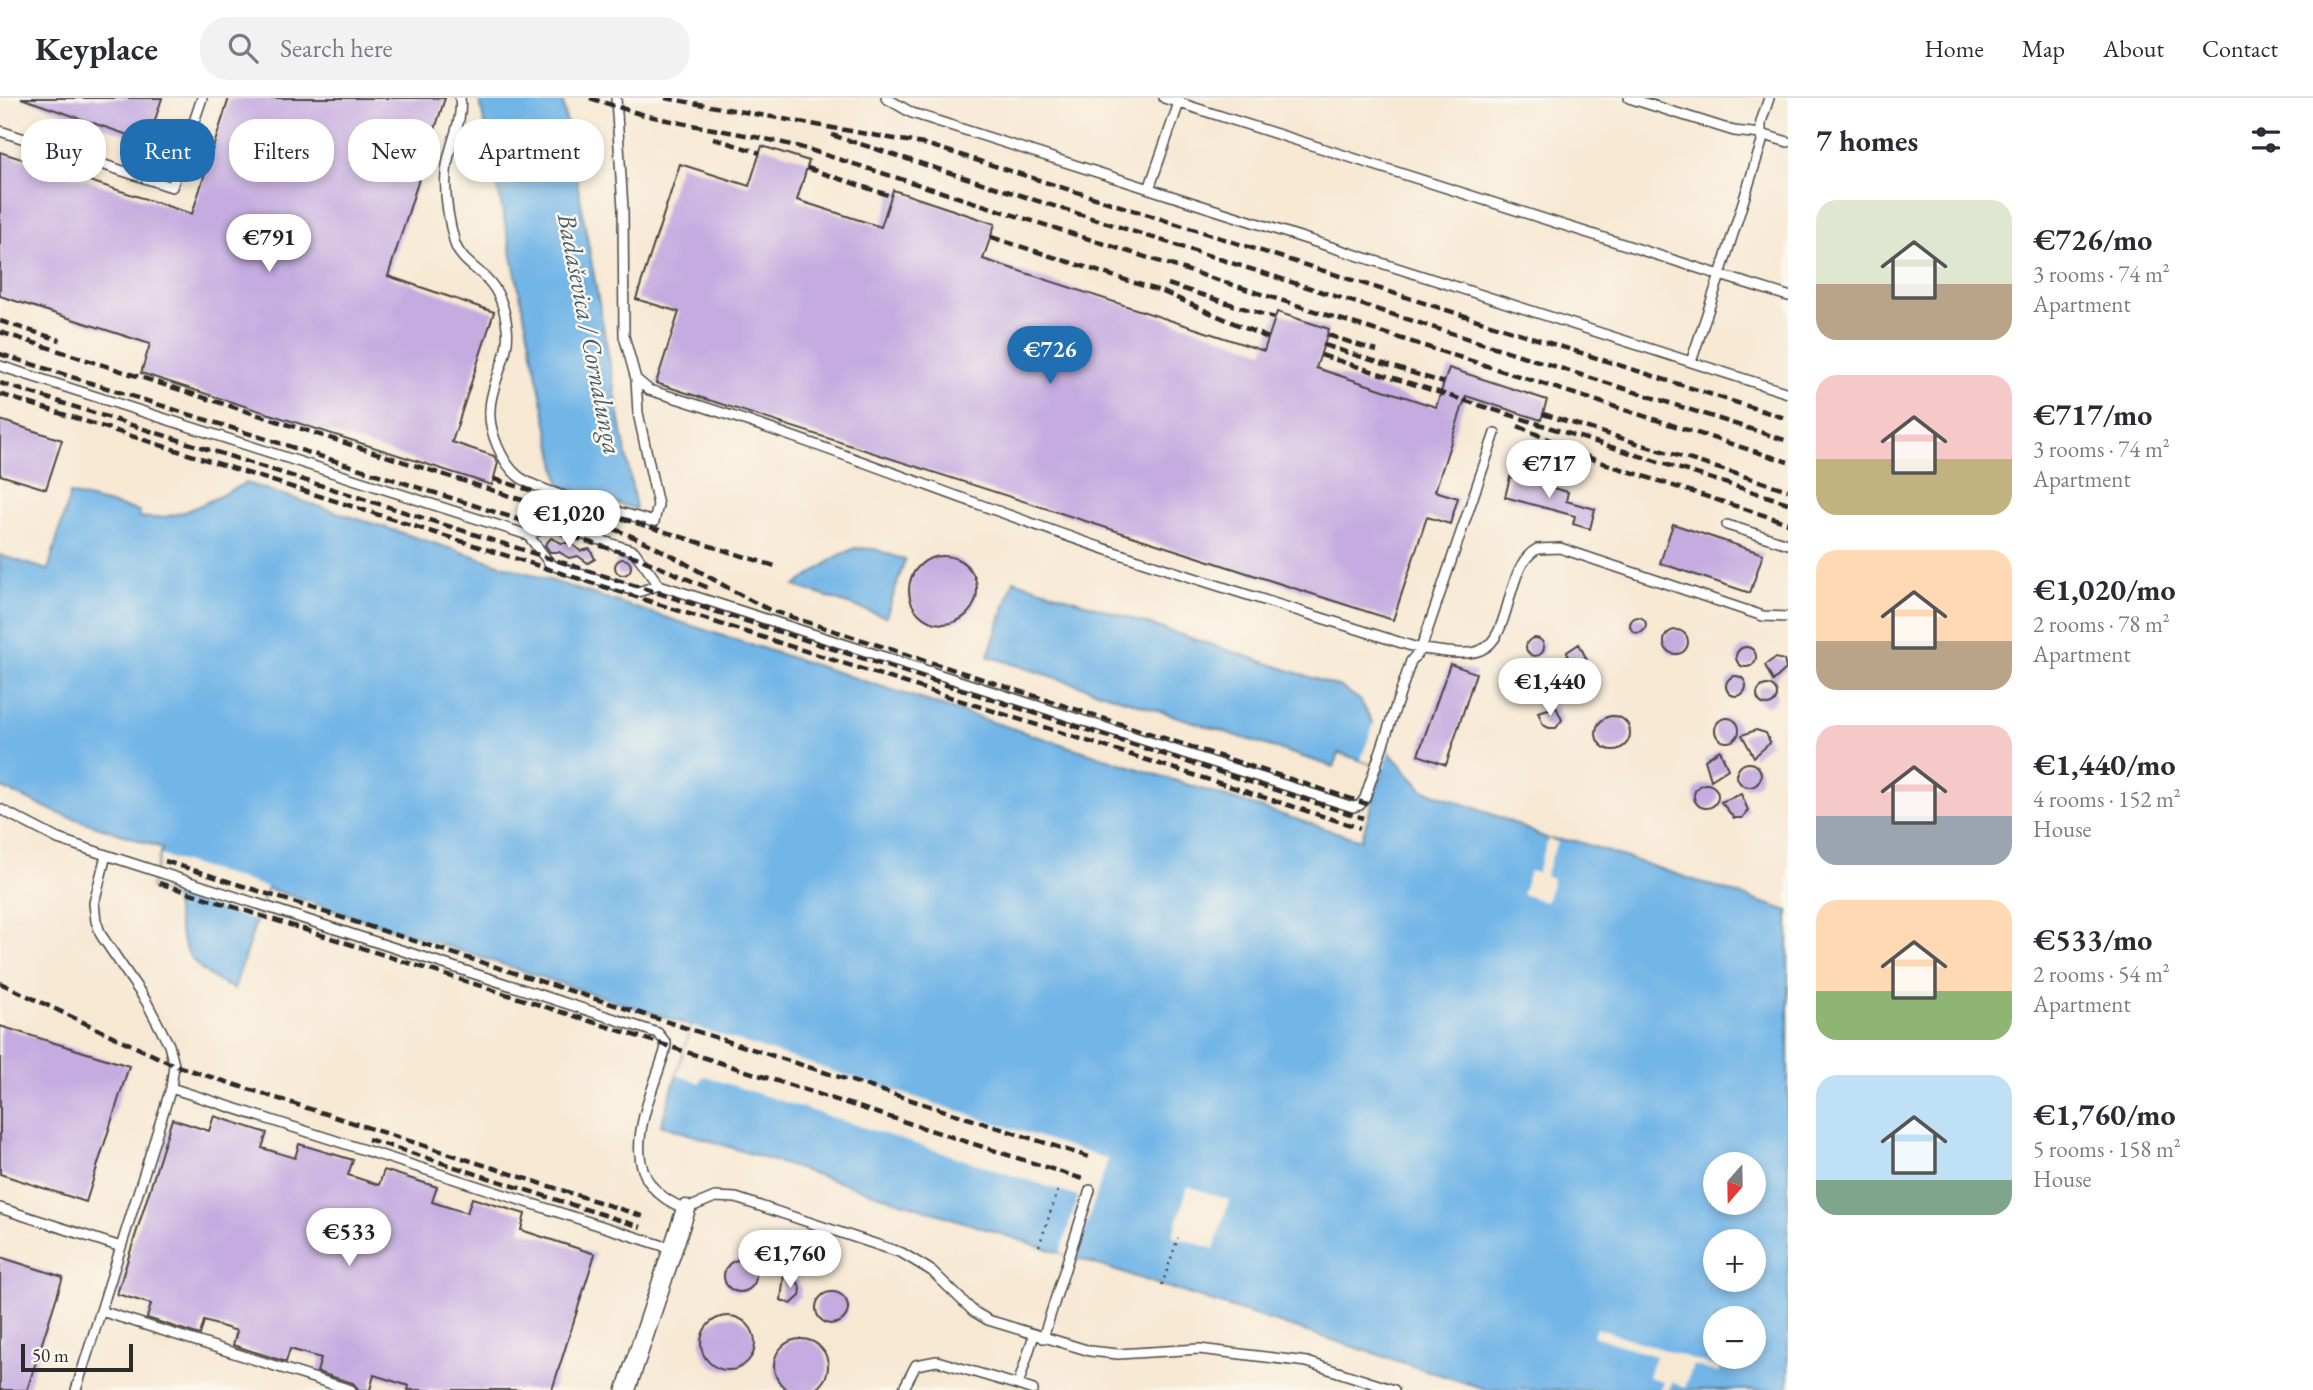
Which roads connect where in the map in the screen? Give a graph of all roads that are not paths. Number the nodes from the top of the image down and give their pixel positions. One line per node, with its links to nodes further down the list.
1 (202, 98): 9 (lane)
2 (460, 98): 17 (lane)
3 (616, 98): 17 (lane)
4 (886, 98): 12 (lane)
5 (1164, 98): 8 (lane)
6 (1629, 98): 10 (lane)
7 (1769, 98): 10 (lane)
8 (1180, 100): 12 (lane); 13 (lane)
9 (0, 131)
10 (1761, 134): 11 (lane); 13 (lane)
11 (1788, 142)
12 (1149, 189): 15 (lane)
13 (1720, 275): 14 (lane); 15 (lane)
14 (1788, 296)
15 (1692, 362): 18 (lane)
16 (0, 366): 21 (lane)
17 (636, 379): 25 (lane)
18 (1788, 393)
19 (1495, 433): 25 (lane)
20 (1727, 525): 22 (lane)
21 (528, 535): 23 (lane); 23 (lane)
22 (1788, 544)
23 (659, 585): 25 (lane)
24 (1788, 617): 25 (lane)
25 (1421, 649)
26 (0, 809): 27 (lane)
27 (106, 855): 28 (lane); 31 (lane)
28 (171, 1088): 32 (lane); 33 (lane)
29 (1090, 1189): 35 (lane)
30 (0, 1208): 32 (lane)
31 (686, 1209): 33 (street); 35 (lane)
32 (121, 1247): 34 (lane)
33 (673, 1249): 40 (street)
34 (101, 1311): 37 (lane); 38 (lane)
35 (1038, 1337): 36 (lane); 43 (lane)
36 (1018, 1385): 41 (lane); 42 (lane)
37 (339, 1388): 39 (lane)
38 (76, 1390)
39 (351, 1390)
40 (626, 1390)
41 (903, 1390)
42 (1033, 1390)
43 (1394, 1390)

